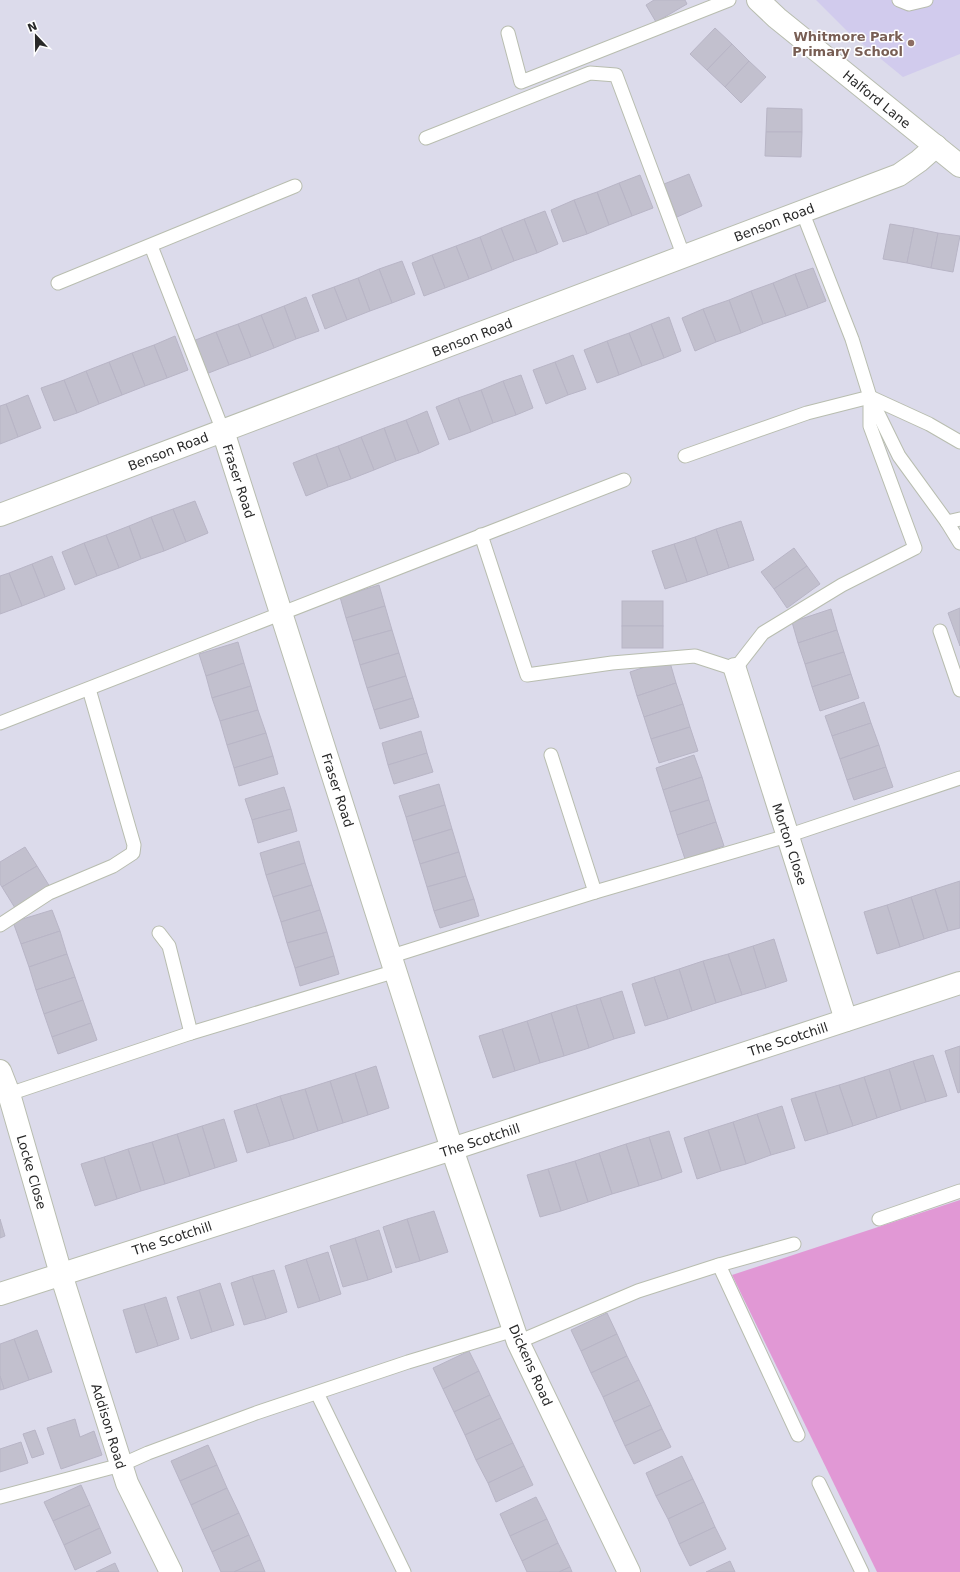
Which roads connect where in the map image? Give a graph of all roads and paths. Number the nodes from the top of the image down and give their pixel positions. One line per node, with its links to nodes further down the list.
1 (729, 0): 5 (lane)
2 (758, 0): 7 (street, Halford Lane)
3 (899, 0): 4 (lane)
4 (926, 0)
5 (508, 33)
6 (426, 138): 12 (lane)
7 (936, 146): 8 (street, Halford Lane); 10 (street, Benson Road)
8 (960, 166)
9 (296, 186): 11 (lane)
10 (802, 211): 12 (street, Benson Road); 14 (lane)
11 (151, 246): 13 (lane); 15 (lane)
12 (684, 257): 15 (street, Benson Road)
13 (58, 283)
14 (870, 397): 16 (lane); 17 (lane); 20 (lane); 25 (lane)
15 (222, 431): 19 (street, Benson Road); 23 (street, Fraser Road)
16 (960, 442)
17 (685, 456)
18 (624, 480): 21 (lane)
19 (0, 515)
20 (954, 520): 22 (lane)
21 (481, 535): 23 (lane); 25 (lane)
22 (960, 543)
23 (281, 614): 26 (lane); 35 (street, Fraser Road)
24 (940, 631): 27 (lane)
25 (735, 669): 31 (street, Morton Close)
26 (89, 689): 28 (lane); 33 (lane)
27 (960, 690)
28 (0, 724)
29 (551, 755): 32 (lane)
30 (960, 778): 31 (lane)
31 (787, 836): 32 (lane); 37 (street, Morton Close)
32 (595, 892): 35 (lane)
33 (0, 926)
34 (159, 933): 38 (lane)
35 (394, 964): 38 (lane); 40 (street, Fraser Road)
36 (960, 983): 37 (street, The Scotchill)
37 (846, 1020): 40 (street, The Scotchill)
38 (191, 1033): 39 (lane)
39 (3, 1085): 45 (street, Locke Close)
40 (452, 1149): 45 (street, The Scotchill); 47 (street, Dickens Road)
41 (960, 1191): 42 (lane)
42 (879, 1219)
43 (794, 1244): 44 (lane)
44 (719, 1265): 47 (lane); 49 (lane)
45 (61, 1274): 46 (street, The Scotchill); 50 (street, Addison Road)
46 (0, 1294)
47 (516, 1336): 48 (lane); 55 (street, Dickens Road)
48 (317, 1393): 50 (lane); 54 (lane)
49 (798, 1436)
50 (122, 1465): 52 (lane); 53 (street, Addison Road)
51 (819, 1483): 56 (lane)
52 (0, 1497)
53 (172, 1572)
54 (404, 1572)
55 (629, 1572)
56 (862, 1572)

